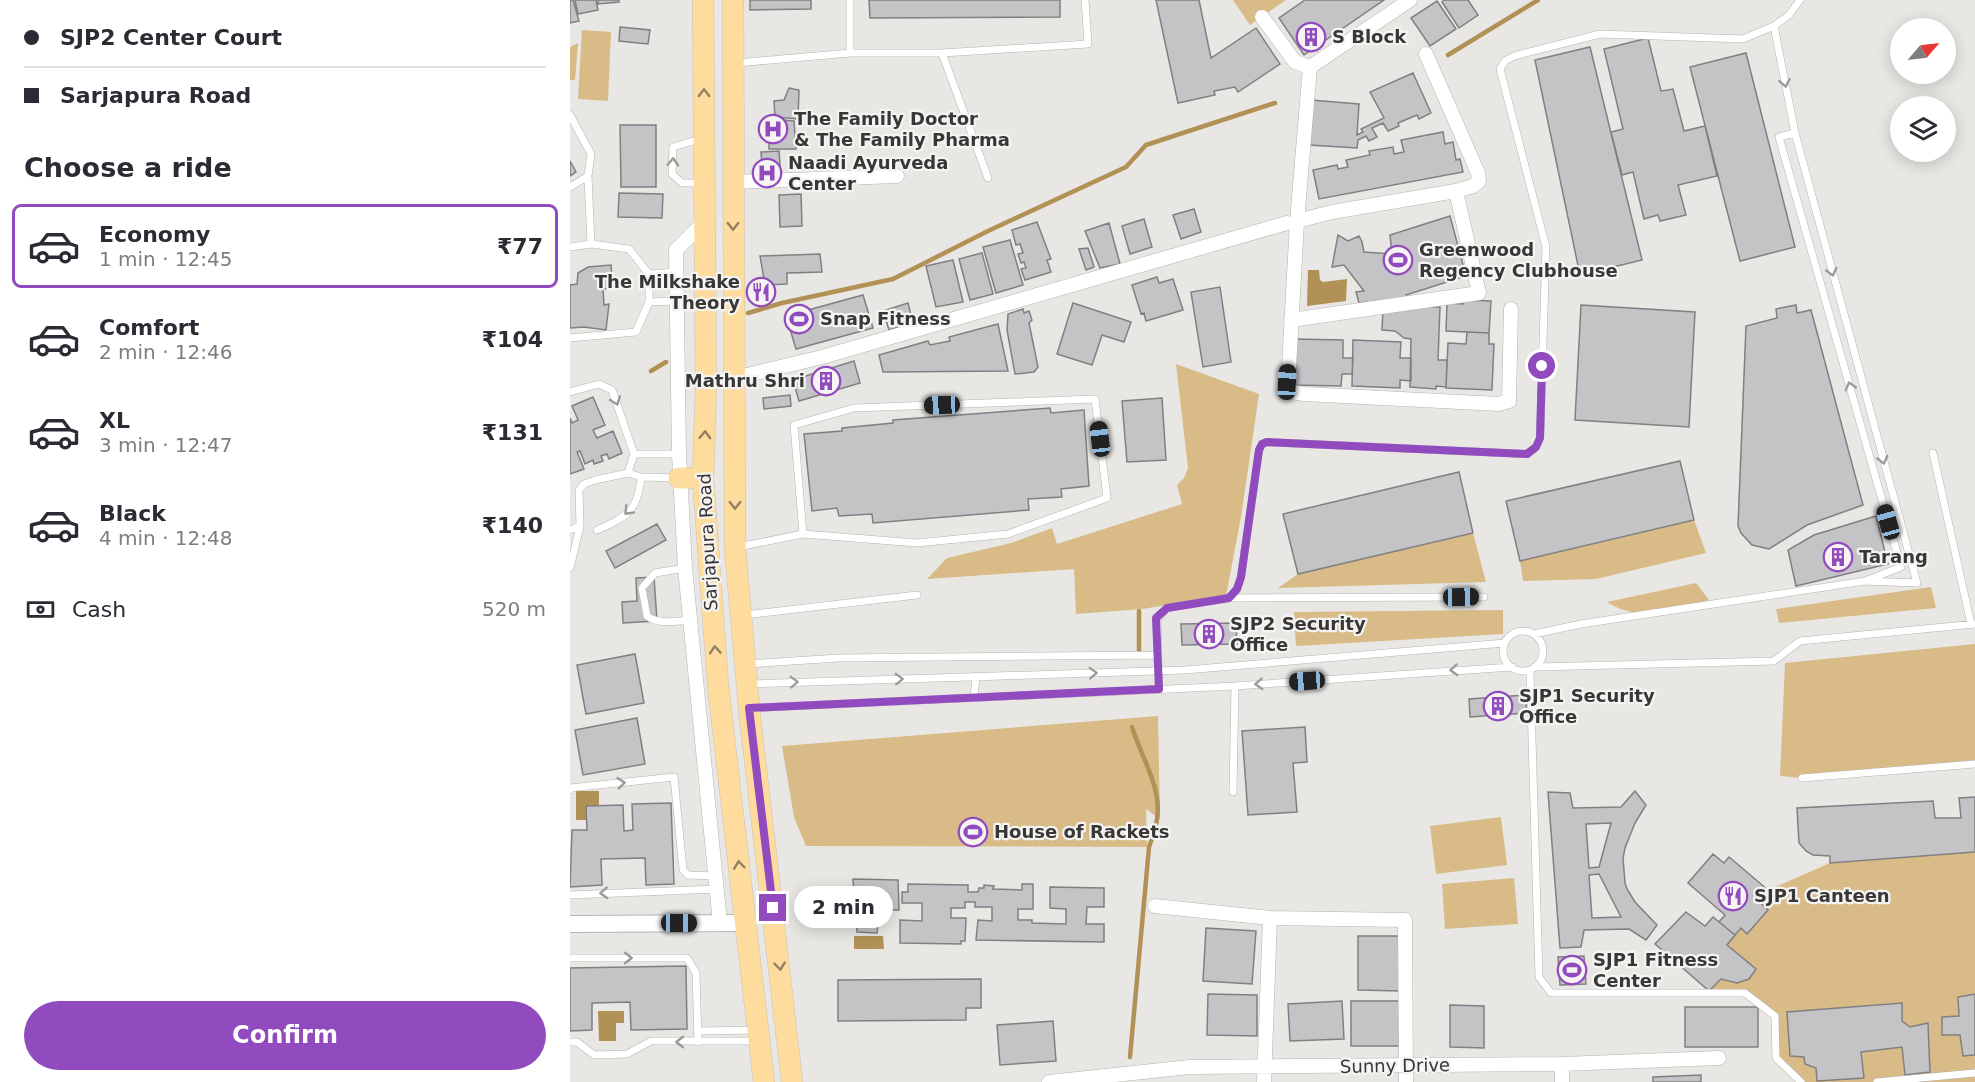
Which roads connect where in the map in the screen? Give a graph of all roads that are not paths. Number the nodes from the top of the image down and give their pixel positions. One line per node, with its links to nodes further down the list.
1 (703, 0): 16 (main road, Sarjapura Road, one-way to 1)
2 (733, 0): 12 (main road, Sarjapura Road)
3 (850, 0): 9 (lane)
4 (1085, 0): 10 (lane)
5 (1410, 0): 13 (street)
6 (1800, 0): 8 (lane)
7 (1262, 17): 13 (street)
8 (1774, 26): 15 (lane, one-way to 15); 54 (lane)
9 (850, 53): 10 (lane); 12 (lane)
10 (942, 53): 19 (lane)
11 (1426, 54): 23 (street)
12 (734, 63): 21 (main road, Sarjapura Road)
13 (1310, 67): 25 (street)
14 (570, 115): 17 (lane)
15 (1795, 133): 51 (lane, one-way to 15); 51 (lane, one-way to 51)
16 (704, 138): 20 (main road, Sarjapura Road); 20 (lane, one-way to 16)
17 (588, 176): 22 (lane); 26 (lane)
18 (897, 176): 21 (street)
19 (988, 178)
20 (704, 182): 24 (main road, Sarjapura Road)
21 (733, 182): 35 (main road, Sarjapura Road, one-way to 35)
22 (570, 187)
23 (1456, 191): 25 (street); 33 (street)
24 (704, 222): 28 (street); 42 (main road, Sarjapura Road, one-way to 24)
25 (1292, 222): 33 (street); 35 (street)
26 (591, 244): 27 (lane); 29 (lane)
27 (570, 247)
28 (676, 272): 29 (lane); 31 (street)
29 (649, 274): 30 (lane)
30 (650, 302): 31 (lane); 34 (lane)
31 (677, 302): 39 (street)
32 (1511, 309): 33 (street)
33 (1291, 320)
34 (570, 338)
35 (735, 378): 48 (main road, Sarjapura Road, one-way to 48)
36 (570, 392): 38 (lane, one-way to 38)
37 (1933, 453): 57 (lane)
38 (634, 454): 39 (lane); 40 (lane)
39 (679, 454): 43 (street)
40 (628, 473): 41 (lane); 44 (lane)
41 (641, 477): 43 (lane); 46 (lane, one-way to 46)
42 (703, 477): 43 (main road); 66 (main road, Sarjapura Road, one-way to 42)
43 (679, 478): 50 (street)
44 (580, 526): 45 (lane); 49 (lane)
45 (570, 530)
46 (597, 530)
47 (803, 534): 47 (lane); 48 (lane)
48 (735, 547): 55 (main road, Sarjapura Road)
49 (570, 568)
50 (685, 568): 56 (street); 56 (lane)
51 (1865, 581): 58 (lane)
52 (917, 595): 55 (lane)
53 (1484, 597): 54 (lane)
54 (1229, 598): 60 (lane)
55 (740, 616): 64 (main road, Sarjapura Road)
56 (690, 620): 76 (street)
57 (1973, 624): 62 (lane)
58 (1534, 634): 59 (lane); 62 (lane)
59 (1505, 643): 61 (lane); 63 (lane)
60 (1158, 655): 63 (lane); 64 (lane)
61 (1512, 668): 62 (lane); 67 (lane, one-way to 67)
62 (1533, 668): 99 (lane)
63 (1159, 670): 65 (lane, one-way to 63); 68 (lane)
64 (746, 674): 65 (lane, one-way to 65); 66 (main road); 70 (main road, Sarjapura Road)
65 (976, 676): 69 (lane)
66 (718, 686): 71 (main road, Sarjapura Road)
67 (1235, 686): 68 (lane); 75 (lane)
68 (1159, 689): 69 (lane)
69 (974, 698): 70 (lane)
70 (749, 708): 71 (main road); 94 (main road, Sarjapura Road, one-way to 94)
71 (721, 709): 81 (main road, Sarjapura Road, one-way to 71)
72 (1975, 764): 73 (lane)
73 (1802, 778)
74 (570, 790): 76 (lane, one-way to 76)
75 (1233, 792)
76 (716, 883): 77 (lane, one-way to 77); 80 (street)
77 (570, 895)
78 (1155, 906): 79 (street)
79 (1270, 918): 90 (street); 91 (street)
80 (720, 923): 81 (street); 82 (street)
81 (747, 923): 85 (main road, Sarjapura Road)
82 (570, 924)
83 (570, 958): 84 (lane, one-way to 84)
84 (698, 1030): 85 (lane); 87 (lane)
85 (758, 1036): 87 (lane); 93 (main road, Sarjapura Road)
86 (570, 1042): 87 (lane, one-way to 86)
87 (698, 1042)
88 (1719, 1058): 89 (street, Sunny Drive)
89 (1562, 1064): 90 (street, Sunny Drive); 98 (street)
90 (1407, 1065): 91 (street, Sunny Drive); 97 (street)
91 (1264, 1067): 95 (street, Sunny Drive); 96 (street)
92 (1975, 1073): 100 (lane)
93 (764, 1082)
94 (792, 1082)
95 (1049, 1082)
96 (1264, 1082)
97 (1406, 1082)
98 (1562, 1082)
99 (1801, 1082)
100 (1876, 1082)

